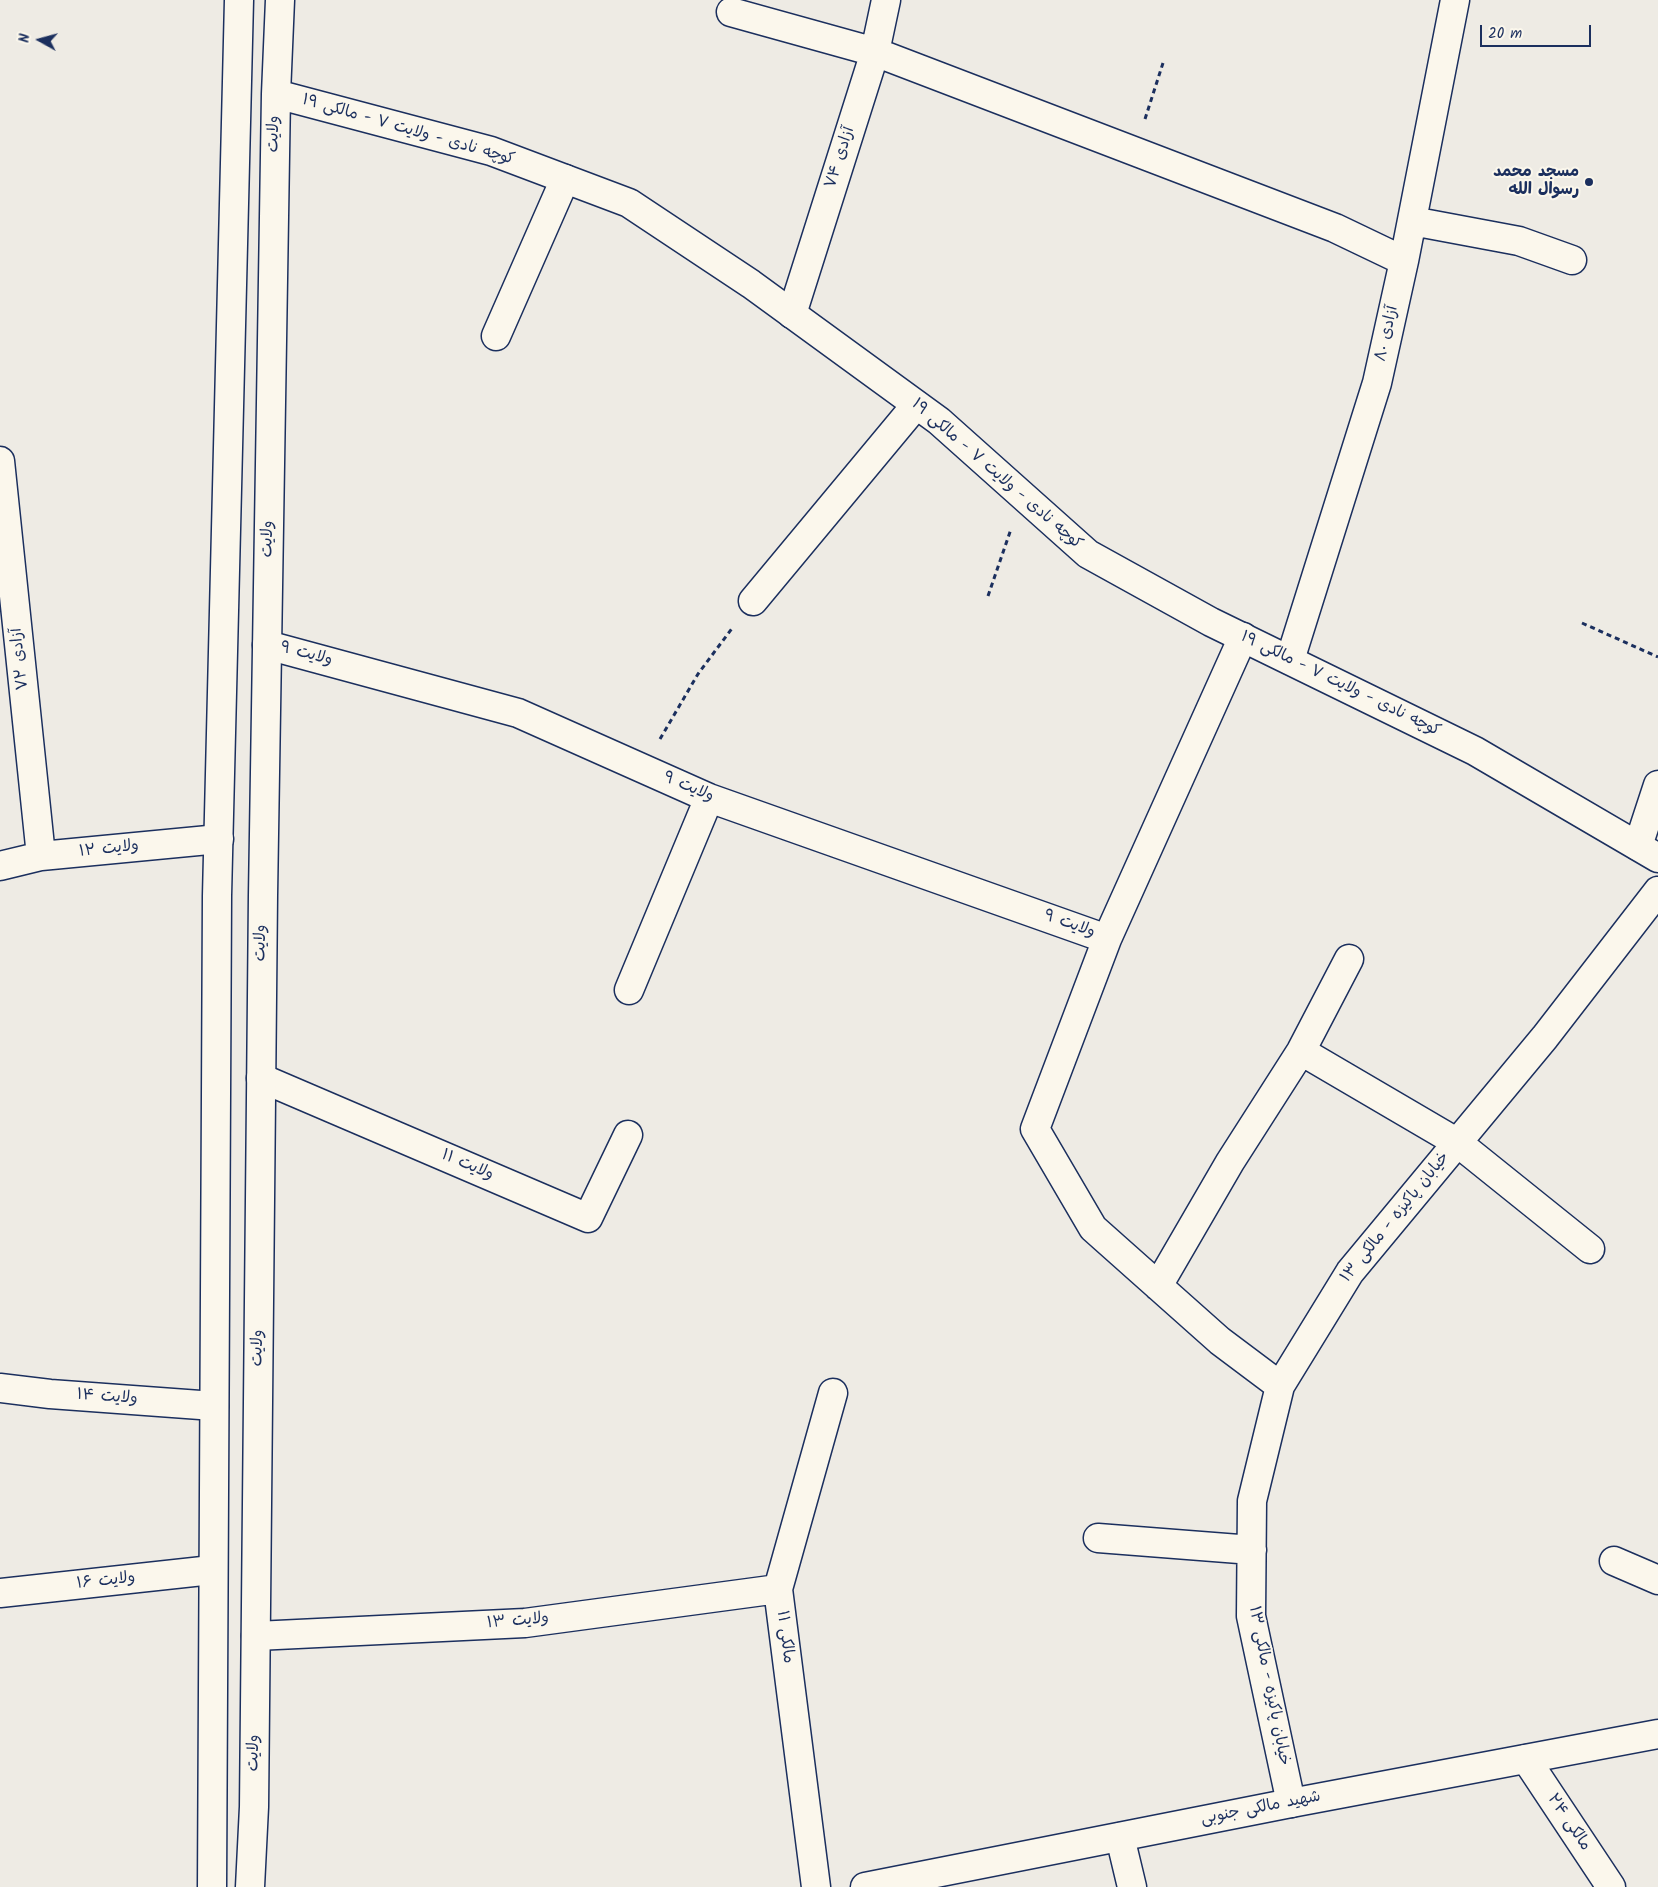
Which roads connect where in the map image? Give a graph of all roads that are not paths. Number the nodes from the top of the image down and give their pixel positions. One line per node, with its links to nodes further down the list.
1 (239, 0): 22 (street)
2 (280, 0): 7 (street, ولایت)
3 (886, 0): 6 (street, آزادی ۷۴)
4 (1456, 0): 9 (street, آزادی ۸۰)
5 (730, 12): 6 (street)
6 (875, 52): 11 (street); 12 (street, آزادی ۷۴)
7 (276, 94): 8 (street, کوچه نادی - ولایت ۷ - مالکی ۱۹); 18 (street, ولایت)
8 (565, 179): 12 (street, کوچه نادی - ولایت ۷ - مالکی ۱۹); 13 (street)
9 (1412, 221): 10 (street); 11 (street, آزادی ۸۰)
10 (1572, 260)
11 (1404, 261): 19 (street, آزادی ۸۰)
12 (792, 314): 14 (street, کوچه نادی - ولایت ۷ - مالکی ۱۹)
13 (496, 336)
14 (916, 405): 16 (street); 17 (street, کوچه نادی - ولایت ۷ - مالکی ۱۹)
15 (0, 461): 24 (street, آزادی ۷۲)
16 (753, 601)
17 (1243, 637): 19 (street, کوچه نادی - ولایت ۷ - مالکی ۱۹); 27 (street)
18 (267, 645): 21 (street, ولایت ۹); 31 (street, ولایت)
19 (1290, 660): 23 (street, کوچه نادی - ولایت ۷ - مالکی ۱۹)
20 (1658, 785): 23 (street)
21 (709, 798): 27 (street, ولایت ۹); 29 (street)
22 (219, 839): 24 (street, ولایت ۱۲); 39 (street)
23 (1648, 852)
24 (42, 856): 25 (street, ولایت ۱۲)
25 (0, 866)
26 (1658, 891): 33 (street, خیابان پاکیزه - مالکی ۱۳)
27 (1107, 939): 35 (street)
28 (1349, 959): 30 (street)
29 (628, 990)
30 (1301, 1051): 33 (street); 35 (street)
31 (261, 1078): 32 (street, ولایت ۱۱); 47 (street, ولایت)
32 (628, 1135)
33 (1458, 1142): 34 (street); 36 (street, خیابان پاکیزه - مالکی ۱۳)
34 (1590, 1249)
35 (1158, 1286): 36 (street)
36 (1280, 1386): 41 (street, خیابان پاکیزه - مالکی ۱۳)
37 (0, 1388): 39 (street, ولایت ۱۴)
38 (833, 1393): 45 (street, مالکی ۱۱)
39 (214, 1406): 43 (street)
40 (1098, 1538): 41 (street)
41 (1252, 1550): 50 (street, خیابان پاکیزه - مالکی ۱۳)
42 (1614, 1561): 44 (street)
43 (212, 1570): 46 (street, ولایت ۱۶); 52 (street)
44 (1658, 1580)
45 (778, 1589): 47 (street, ولایت ۱۳); 54 (street, مالکی ۱۱)
46 (0, 1593)
47 (256, 1636): 53 (street, ولایت)
48 (1658, 1734): 49 (street, شهید مالکی جنوبی)
49 (1526, 1759): 50 (street, شهید مالکی جنوبی); 57 (street, مالکی ۲۴)
50 (1291, 1803): 51 (street, شهید مالکی جنوبی)
51 (1120, 1837): 55 (street, شهید مالکی جنوبی); 56 (street)
52 (212, 1887)
53 (250, 1887)
54 (816, 1887)
55 (865, 1887)
56 (1132, 1887)
57 (1611, 1887)

